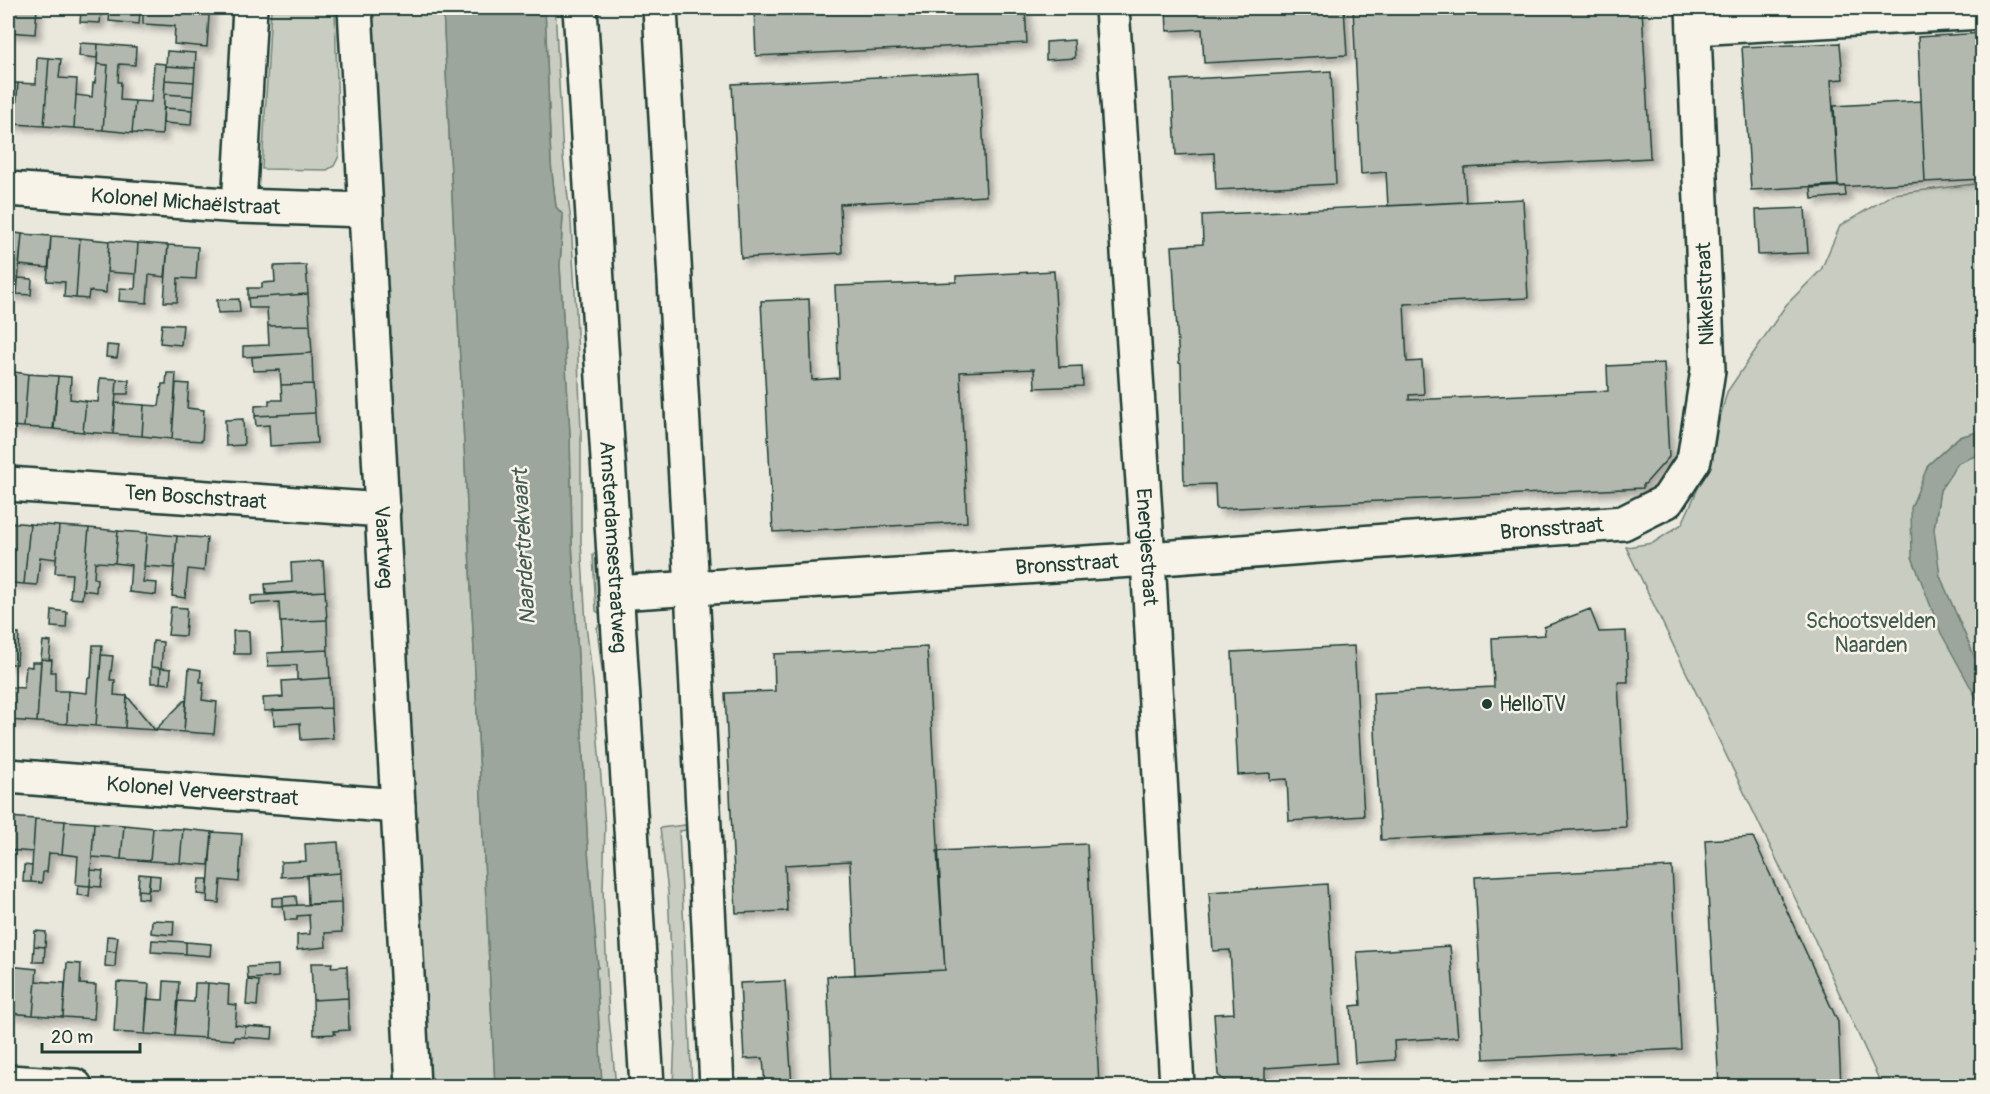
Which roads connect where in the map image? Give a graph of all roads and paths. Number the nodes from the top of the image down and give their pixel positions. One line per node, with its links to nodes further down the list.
1 (250, 8): 9 (street)
2 (356, 8): 10 (street, Vaartweg)
3 (580, 8): 16 (street, Amsterdamsestraatweg)
4 (660, 8): 15 (street)
5 (1112, 8): 14 (street, Energiestraat)
6 (1983, 12): 7 (street, Nikkelstraat)
7 (1694, 18): 13 (street, Nikkelstraat)
8 (8, 189): 9 (street, Kolonel Michaëlstraat)
9 (239, 206): 10 (street, Kolonel Michaëlstraat)
10 (366, 210): 12 (street, Vaartweg)
11 (8, 484): 12 (street, Ten Boschstraat)
12 (382, 510): 18 (street, Vaartweg)
13 (1623, 523): 14 (street, Bronsstraat)
14 (1148, 559): 15 (street, Bronsstraat); 24 (street, Energiestraat)
15 (692, 589): 16 (street, Bronsstraat); 23 (street)
16 (616, 592): 22 (street, Amsterdamsestraatweg)
17 (8, 776): 18 (street, Kolonel Verveerstraat)
18 (398, 806): 21 (street, Vaartweg)
19 (8, 1082): 20 (street)
20 (74, 1086)
21 (413, 1086)
22 (647, 1086)
23 (717, 1086)
24 (1178, 1086)

